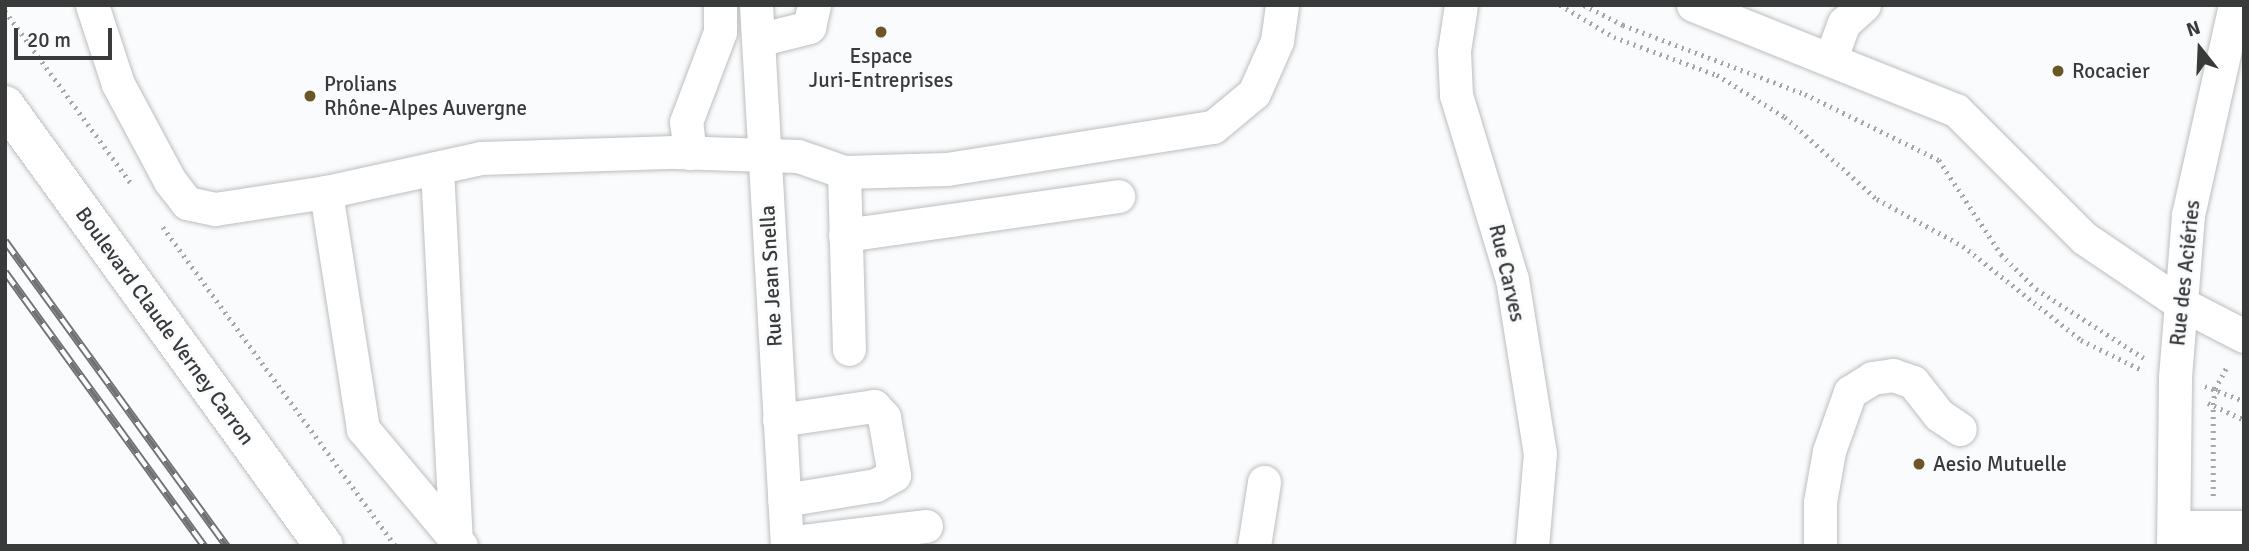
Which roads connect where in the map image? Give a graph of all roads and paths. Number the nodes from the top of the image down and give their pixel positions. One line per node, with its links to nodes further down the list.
1 (92, 5): 22 (street)
2 (720, 5): 17 (street)
3 (756, 5): 14 (street, Rue Jean Snella)
4 (814, 5): 14 (street)
5 (1282, 5): 20 (street)
6 (1461, 5): 47 (street, Rue Carves)
7 (1560, 5): 29 (path)
8 (1584, 5): 29 (path)
9 (1693, 5): 13 (street)
10 (1864, 5): 15 (street)
11 (2235, 5): 26 (street, Rue des Aciéries)
12 (5, 11): 21 (path)
13 (1755, 16): 15 (street)
14 (758, 40): 18 (street, Rue Jean Snella)
15 (1831, 58): 26 (street)
16 (5, 106): 44 (main road, Boulevard Claude Verney Carron)
17 (690, 153): 18 (street); 19 (street)
18 (764, 155): 20 (street); 33 (street, Rue Jean Snella)
19 (437, 168): 22 (street); 42 (street)
20 (844, 172): 25 (street)
21 (135, 190)
22 (326, 192): 42 (street)
23 (1118, 195): 25 (street)
24 (160, 223): 45 (path)
25 (845, 235): 28 (street)
26 (2180, 303): 27 (street); 29 (street, Rue des Aciéries)
27 (2244, 336): 30 (path)
28 (849, 349)
29 (2175, 382): 30 (path); 32 (path); 40 (street, Rue des Aciéries)
30 (2215, 389): 31 (path); 32 (path)
31 (2244, 401)
32 (2213, 405): 34 (path); 39 (path)
33 (779, 420): 37 (street, Rue Jean Snella); 37 (street)
34 (2244, 420)
35 (1960, 429): 48 (street)
36 (1264, 482): 46 (street)
37 (784, 500): 43 (street, Rue Jean Snella)
38 (926, 526): 41 (street)
39 (2229, 526): 40 (street)
40 (2174, 536)
41 (830, 542): 43 (street)
42 (458, 543)
43 (787, 544)
44 (324, 546)
45 (396, 546)
46 (1254, 546)
47 (1532, 546)
48 (1820, 546)

